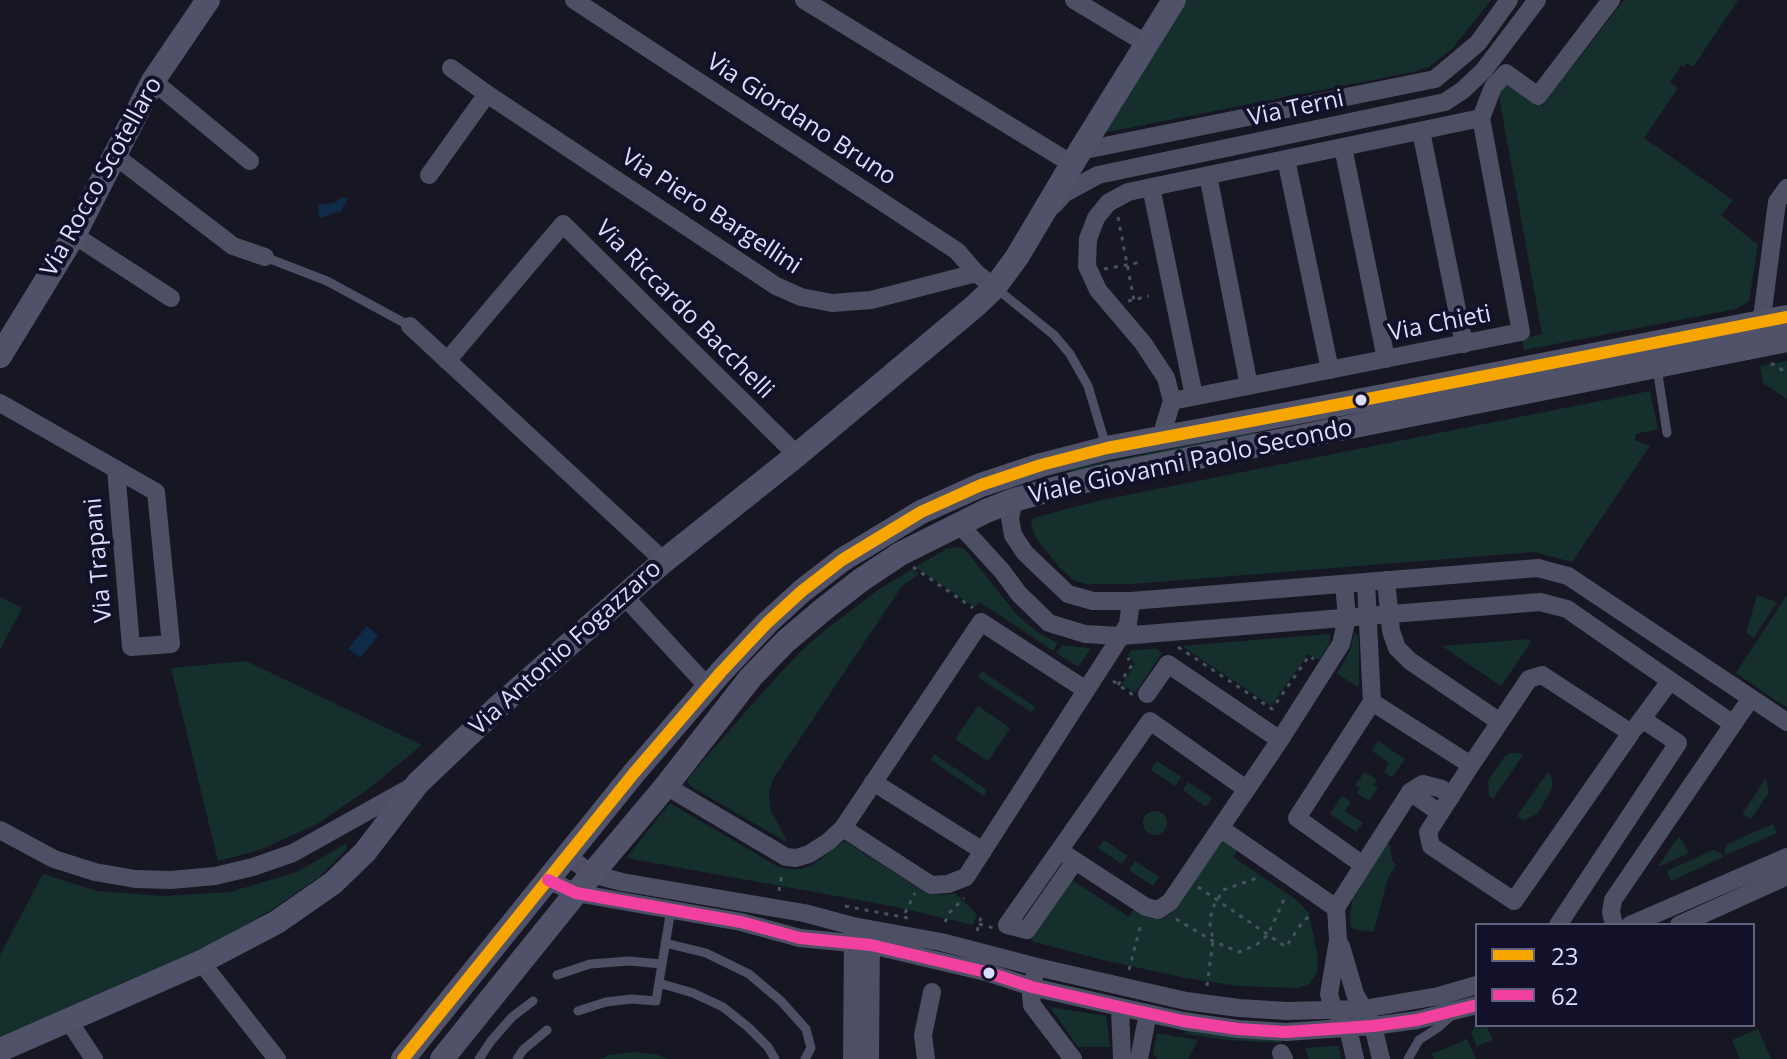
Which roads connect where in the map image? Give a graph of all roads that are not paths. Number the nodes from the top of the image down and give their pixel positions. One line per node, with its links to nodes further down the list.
1 (208, 0): 11 (main road, Via Rocco Scotellaro)
2 (574, 0): 35 (street, Via Giordano Bruno)
3 (804, 0): 23 (street)
4 (1074, 0): 9 (street)
5 (1174, 0): 9 (main road, Via Antonio Fogazzaro)
6 (1509, 0): 14 (street, Via Terni)
7 (1537, 0): 13 (street, Via Terni)
8 (1611, 0): 15 (street)
9 (1147, 44): 23 (main road, Via Antonio Fogazzaro)
10 (451, 68): 12 (street, Via Piero Bargellini)
11 (153, 81): 22 (main road, Via Rocco Scotellaro); 26 (street)
12 (487, 94): 27 (street); 35 (street, Via Piero Bargellini)
13 (1445, 102): 16 (street); 17 (street, Via Terni)
14 (1302, 106): 17 (street); 19 (street, Via Terni)
15 (1481, 118): 16 (street); 40 (street, Via Chieti)
16 (1453, 124): 18 (street)
17 (1308, 131): 21 (street); 24 (street, Via Terni)
18 (1421, 131): 20 (street); 40 (street)
19 (1172, 132): 23 (street, Via Terni); 24 (street)
20 (1343, 147): 21 (street); 42 (street)
21 (1313, 153): 25 (street)
22 (114, 155): 33 (main road, Via Rocco Scotellaro); 34 (street)
23 (1076, 157): 32 (main road, Via Antonio Fogazzaro)
24 (1177, 159): 29 (street); 32 (street, Via Terni)
25 (1286, 159): 28 (street); 45 (street)
26 (250, 161)
27 (429, 175)
28 (1208, 175): 29 (street); 46 (street)
29 (1182, 181): 30 (street)
30 (1151, 187): 47 (street); 48 (street)
31 (1787, 188): 37 (street)
32 (1037, 222): 35 (main road, Via Antonio Fogazzaro)
33 (74, 235): 36 (street); 41 (main road, Via Rocco Scotellaro)
34 (265, 257): 38 (lane)
35 (985, 280): 52 (lane); 53 (main road, Via Antonio Fogazzaro)
36 (171, 298)
37 (1775, 319): 51 (main road, Viale Giovanni Paolo Secondo)
38 (410, 326): 43 (street)
39 (1787, 340): 44 (main road, Viale Giovanni Paolo Secondo)
40 (1464, 344): 42 (street, Via Chieti)
41 (0, 356)
42 (1386, 359): 45 (street, Via Chieti)
43 (447, 361): 53 (street, Via Riccardo Bacchelli); 57 (street)
44 (1657, 365): 50 (lane); 55 (main road, Viale Giovanni Paolo Secondo)
45 (1330, 370): 46 (street, Via Chieti)
46 (1249, 386): 47 (street, Via Chieti)
47 (1194, 396): 48 (street, Via Chieti)
48 (1172, 401): 51 (street)
49 (0, 403): 54 (street, Via Trapani)
50 (1667, 433)
51 (1164, 436): 52 (main road, Viale Giovanni Paolo Secondo)
52 (1107, 448): 70 (main road, Viale Giovanni Paolo Secondo)
53 (797, 455): 57 (main road, Via Antonio Fogazzaro)
54 (116, 469): 54 (street, Via Trapani)
55 (1014, 500): 56 (main road, Viale Giovanni Paolo Secondo); 63 (street)
56 (959, 524): 68 (street); 83 (main road, Viale Giovanni Paolo Secondo)
57 (664, 561): 62 (main road, Via Antonio Fogazzaro)
58 (1386, 580): 59 (street); 61 (street); 64 (street)
59 (1366, 582): 60 (street); 65 (street)
60 (1344, 584): 63 (street); 67 (street)
61 (1593, 592): 66 (street); 73 (street)
62 (624, 596): 70 (street); 82 (main road, Via Antonio Fogazzaro)
63 (1131, 601): 68 (street)
64 (1388, 615): 65 (street); 66 (street); 75 (street)
65 (1368, 616): 67 (street); 74 (street)
66 (1577, 616): 69 (street)
67 (1347, 618): 68 (street); 79 (street)
68 (1123, 645): 71 (street)
69 (1670, 681): 77 (street); 78 (street)
70 (708, 687): 94 (main road, Viale Giovanni Paolo Secondo)
71 (1086, 690): 81 (street); 92 (street)
72 (1147, 694): 79 (street)
73 (1751, 698): 76 (street); 77 (street)
74 (1372, 702): 80 (street); 96 (street)
75 (1500, 722): 78 (street); 80 (street)
76 (1787, 722)
77 (1733, 724): 103 (street)
78 (1636, 726): 87 (street); 102 (street)
79 (1280, 740): 84 (street)
80 (1471, 765): 86 (street)
81 (873, 782): 89 (street); 92 (street)
82 (418, 783): 88 (street); 93 (main road, Via Antonio Fogazzaro)
83 (666, 786): 89 (street); 99 (main road, Viale Giovanni Paolo Secondo)
84 (1246, 789): 90 (street); 90 (street)
85 (1410, 792): 86 (street); 87 (street); 96 (street)
86 (1451, 797): 87 (street)
87 (1440, 813)
88 (343, 826): 91 (street); 93 (street)
89 (843, 828): 92 (street)
90 (1220, 828): 100 (street)
91 (0, 830)
92 (983, 851)
93 (365, 852): 109 (main road, Via Antonio Fogazzaro)
94 (567, 856): 98 (main road, Viale Giovanni Paolo Secondo); 99 (street)
95 (1787, 857): 104 (street)
96 (1363, 865): 100 (street)
97 (1787, 876): 105 (street)
98 (548, 880): 99 (street); 132 (main road, Viale Giovanni Paolo Secondo)
99 (584, 883): 101 (street); 106 (street); 133 (main road, Viale Giovanni Paolo Secondo)
100 (1336, 908): 107 (street)
101 (671, 909): 106 (street); 108 (lane)
102 (1559, 923)
103 (1614, 923)
104 (1635, 923)
105 (1683, 923)
106 (862, 935): 111 (street); 115 (street); 138 (street); 139 (street)
107 (1338, 940): 120 (street); 121 (street)
108 (665, 943): 110 (lane); 137 (lane)
109 (201, 962): 125 (main road, Via Antonio Fogazzaro); 131 (street)
110 (662, 964): 112 (lane); 113 (lane)
111 (1037, 967): 115 (street); 120 (street)
112 (557, 975)
113 (659, 983): 123 (lane); 136 (lane)
114 (1475, 986): 121 (street)
115 (1032, 987): 119 (street); 141 (street)
116 (932, 992): 140 (street)
117 (533, 1001): 134 (lane)
118 (1475, 1006): 122 (street)
119 (1120, 1007): 124 (street); 142 (street)
120 (1333, 1009): 121 (street); 127 (street)
121 (1363, 1009): 126 (street)
122 (1457, 1010): 126 (street); 146 (lane)
123 (578, 1011)
124 (1148, 1013): 127 (street); 143 (street)
125 (68, 1020): 129 (main road, Via Antonio Fogazzaro); 130 (street)
126 (1373, 1026): 127 (street); 145 (street)
127 (1348, 1028): 144 (street)
128 (547, 1030): 135 (lane)
129 (0, 1050)
130 (94, 1059)
131 (277, 1059)
132 (403, 1059)
133 (442, 1059)
134 (479, 1059)
135 (517, 1059)
136 (775, 1059)
137 (805, 1059)
138 (852, 1059)
139 (870, 1059)
140 (926, 1059)
141 (1073, 1059)
142 (1122, 1059)
143 (1139, 1059)
144 (1355, 1059)
145 (1381, 1059)
146 (1408, 1059)

